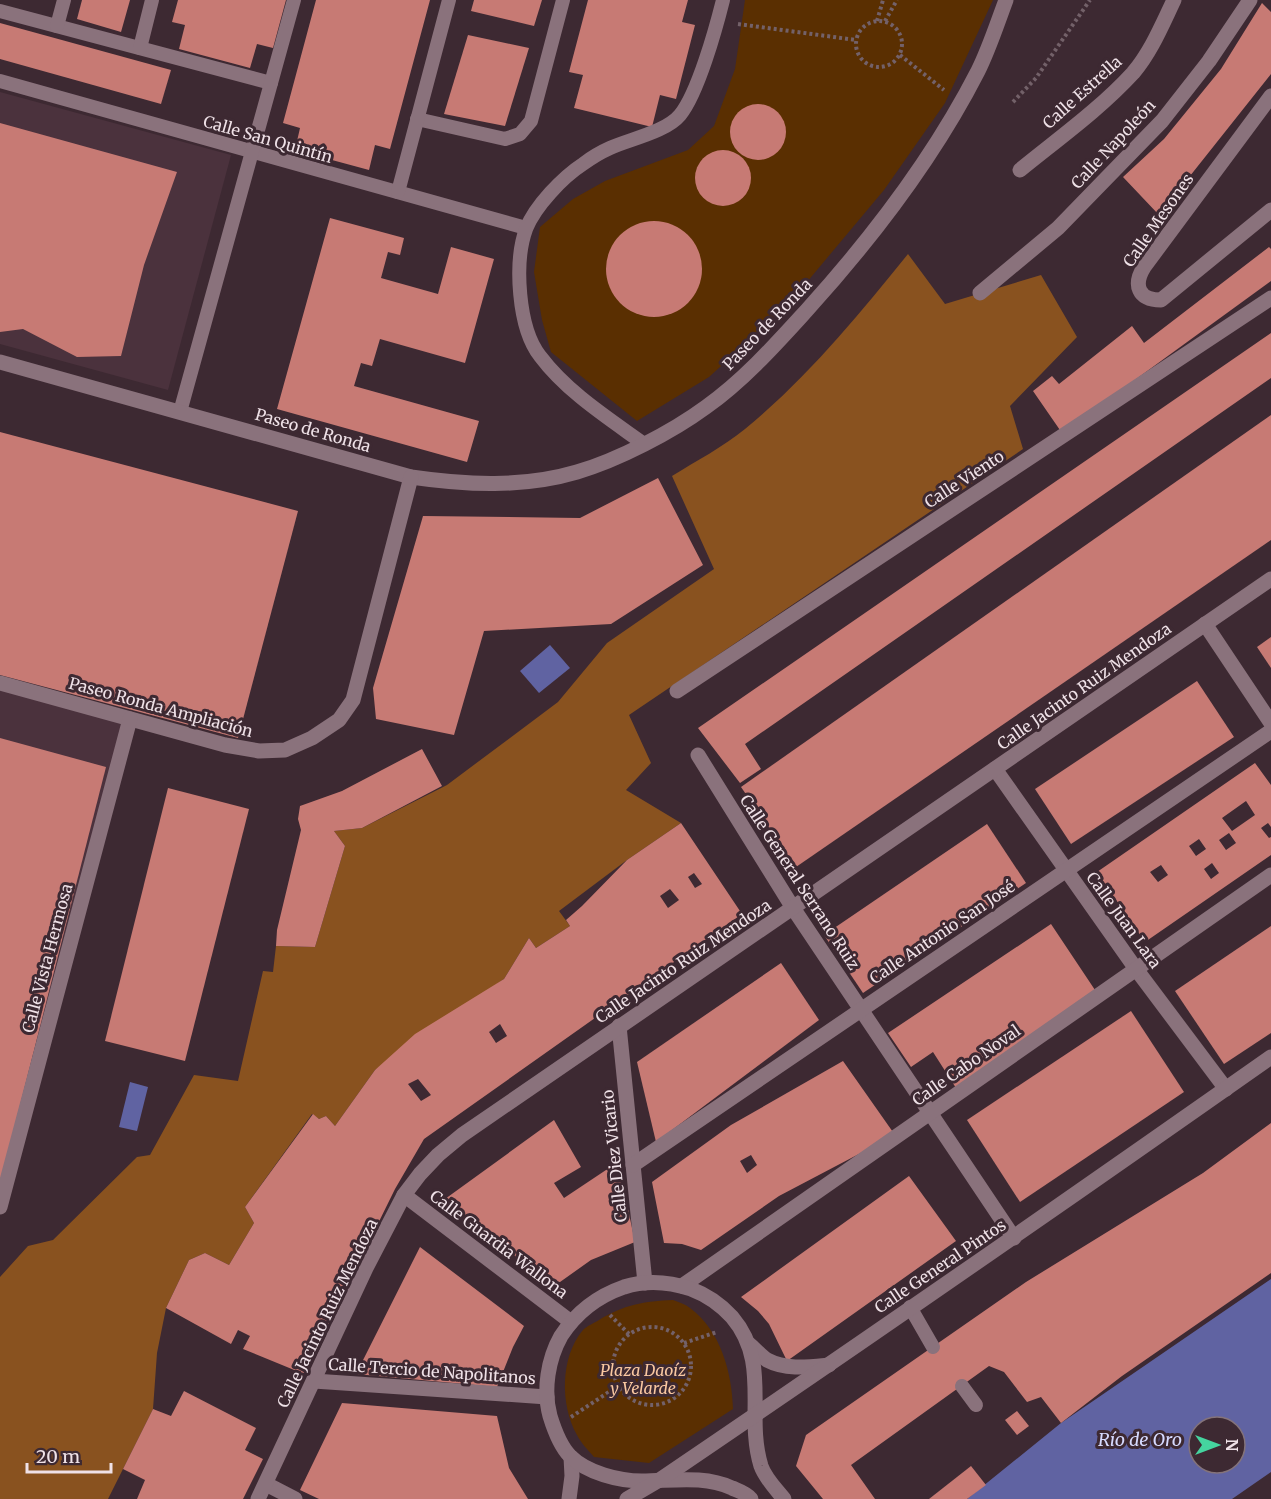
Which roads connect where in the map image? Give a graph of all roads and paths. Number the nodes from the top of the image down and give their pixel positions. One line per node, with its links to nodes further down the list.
1 (64, 0): 17 (lane)
2 (152, 0): 19 (lane)
3 (294, 0): 22 (lane)
4 (449, 0): 26 (lane)
5 (563, 0): 26 (lane)
6 (723, 0): 16 (lane)
7 (884, 0): 14 (path)
8 (897, 0): 15 (path)
9 (1006, 0): 25 (street, Paseo de Ronda)
10 (1090, 0): 24 (path)
11 (1174, 0): 28 (street, Calle Estrella)
12 (1250, 0): 32 (street, Calle Napoleón)
13 (0, 11): 17 (lane)
14 (877, 21): 15 (path); 18 (path)
15 (885, 21): 20 (path)
16 (717, 22): 18 (path); 31 (lane)
17 (57, 26): 19 (lane)
18 (856, 40): 20 (path)
19 (140, 48): 22 (lane)
20 (900, 55): 25 (path)
21 (0, 81): 27 (lane, Calle San Quintín)
22 (271, 83): 27 (lane)
23 (1271, 96): 30 (street, Calle Mesones)
24 (1013, 102)
25 (961, 103): 36 (street, Paseo de Ronda)
26 (417, 119): 29 (lane)
27 (252, 152): 29 (lane, Calle San Quintín); 35 (lane)
28 (1020, 170)
29 (398, 192): 31 (lane, Calle San Quintín)
30 (1271, 210)
31 (526, 228): 36 (lane)
32 (980, 293)
33 (1271, 298): 41 (street, Calle Viento)
34 (0, 362): 35 (street, Paseo de Ronda)
35 (180, 412): 37 (street, Paseo de Ronda)
36 (644, 444): 37 (street, Paseo de Ronda)
37 (411, 477): 42 (street, Paseo Ronda Ampliación)
38 (1271, 579): 39 (street, Calle Jacinto Ruiz Mendoza)
39 (1205, 624): 43 (street); 46 (street, Calle Jacinto Ruiz Mendoza)
40 (0, 683): 42 (street, Paseo Ronda Ampliación)
41 (677, 691)
42 (130, 719): 58 (street, Calle Vista Hermosa)
43 (1271, 723)
44 (1271, 731): 47 (street, Calle Antonio San José)
45 (698, 755): 49 (street, Calle General Serrano Ruiz)
46 (995, 769): 47 (street, Calle Juan Lara); 49 (street, Calle Jacinto Ruiz Mendoza)
47 (1066, 870): 50 (street, Calle Juan Lara); 51 (street, Calle Antonio San José)
48 (1271, 874): 50 (street, Calle Cabo Noval)
49 (793, 908): 51 (street, Calle General Serrano Ruiz); 52 (street, Calle Jacinto Ruiz Mendoza)
50 (1136, 969): 54 (street, Calle Juan Lara); 55 (street, Calle Cabo Noval)
51 (860, 1009): 55 (street, Calle General Serrano Ruiz); 56 (street, Calle Antonio San José)
52 (619, 1026): 56 (street, Calle Diez Vicario); 57 (street, Calle Jacinto Ruiz Mendoza)
53 (1271, 1057): 54 (street, Calle General Pintos)
54 (1226, 1089): 59 (street, Calle General Pintos)
55 (930, 1113): 59 (street, Calle General Serrano Ruiz); 61 (street, Calle Cabo Noval)
56 (633, 1165): 60 (street, Calle Diez Vicario)
57 (404, 1195): 63 (street, Calle Guardia Wallona); 69 (street, Calle Jacinto Ruiz Mendoza)
58 (0, 1207)
59 (1014, 1238): 62 (street, Calle General Pintos)
60 (645, 1283): 61 (street); 63 (street)
61 (682, 1286): 64 (street)
62 (909, 1307): 67 (lane); 68 (street, Calle General Pintos)
63 (571, 1322): 72 (street)
64 (738, 1324): 65 (path); 66 (street)
65 (684, 1343): 70 (path); 70 (path)
66 (749, 1344): 68 (street); 74 (street)
67 (933, 1347)
68 (829, 1365): 74 (street, Calle General Pintos)
69 (314, 1381): 72 (street, Calle Tercio de Napolitanos); 78 (street, Calle Jacinto Ruiz Mendoza)
70 (618, 1386): 75 (path)
71 (962, 1386): 73 (lane)
72 (547, 1397): 75 (street)
73 (976, 1405)
74 (756, 1415): 77 (street, Calle General Pintos); 84 (street)
75 (554, 1428): 76 (street)
76 (571, 1457): 77 (street); 81 (street)
77 (661, 1479): 82 (street, Calle General Pintos); 83 (street)
78 (266, 1484): 79 (street, Calle Jacinto Ruiz Mendoza); 80 (street)
79 (258, 1499)
80 (295, 1499)
81 (569, 1499)
82 (627, 1499)
83 (751, 1499)
84 (784, 1499)

